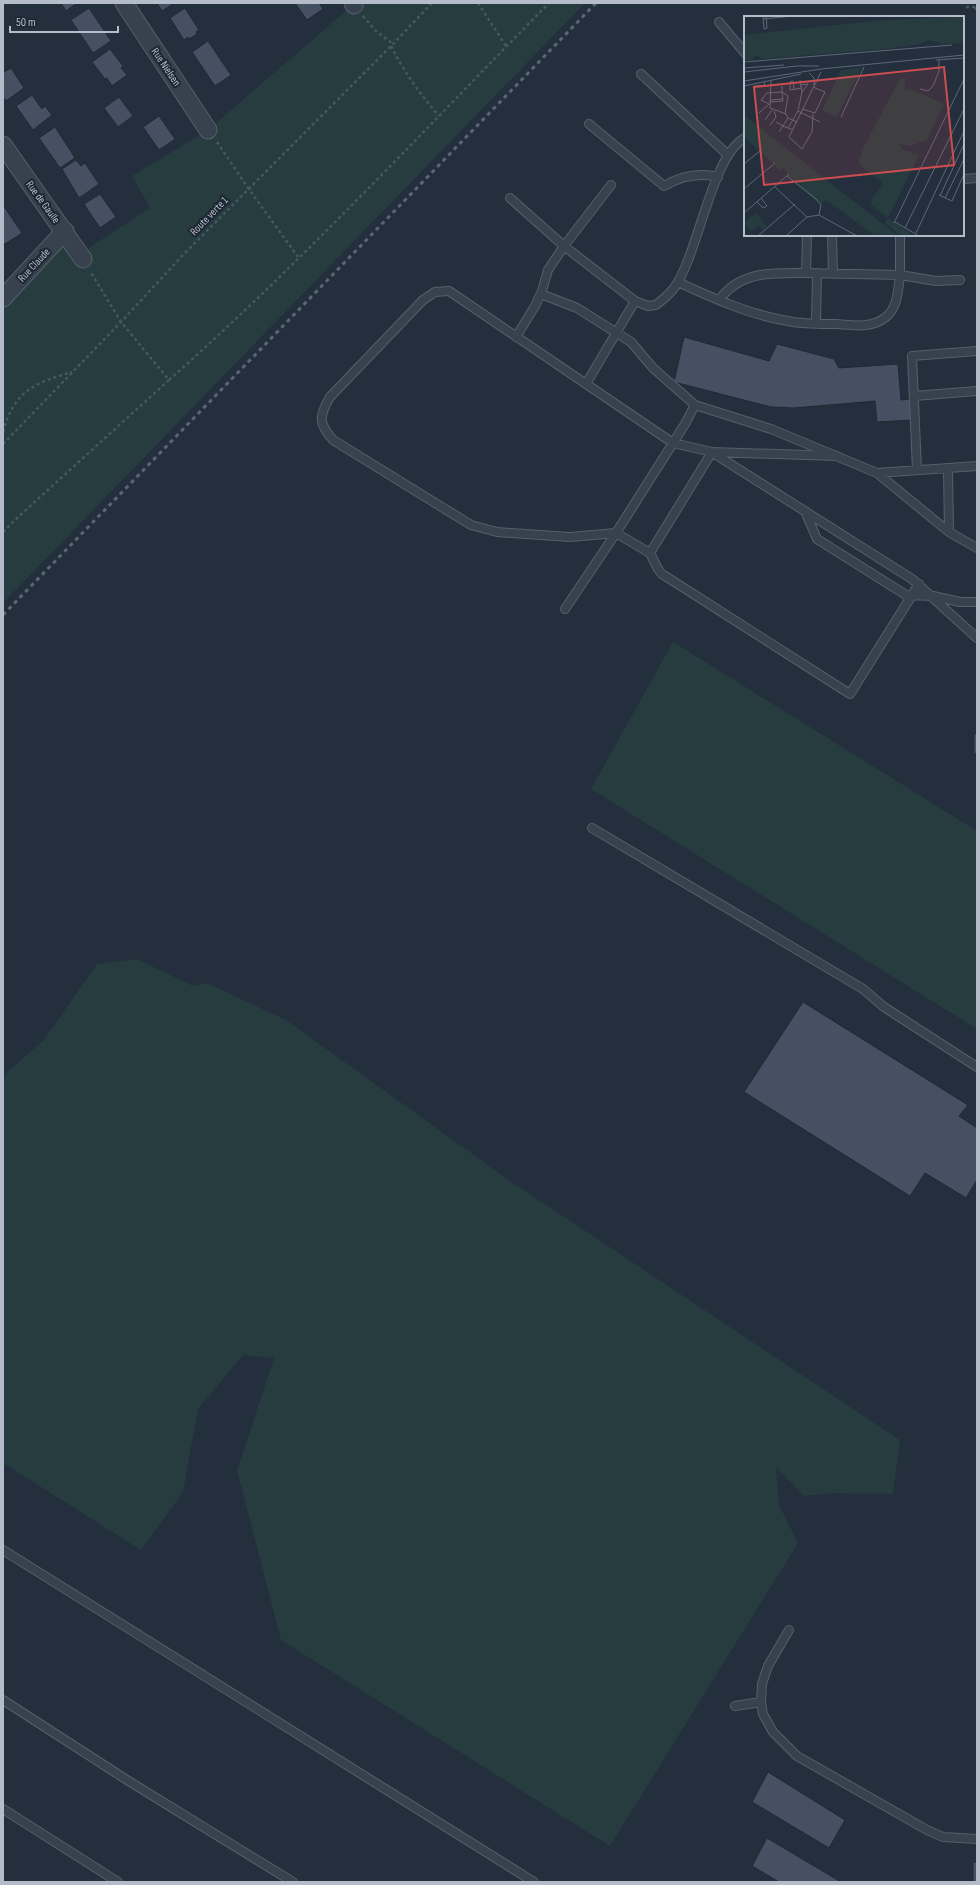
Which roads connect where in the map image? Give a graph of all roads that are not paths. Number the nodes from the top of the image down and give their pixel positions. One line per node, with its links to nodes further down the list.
1 (124, 3): 6 (street, Rue Nielsen)
2 (719, 22): 3 (lane)
3 (744, 51)
4 (642, 74): 9 (lane)
5 (589, 124): 10 (lane)
6 (208, 130)
7 (744, 139): 9 (lane)
8 (3, 145): 15 (street, Rue de Gaulle)
9 (728, 155): 10 (lane)
10 (718, 177): 26 (lane)
11 (977, 178): 12 (lane)
12 (964, 179)
13 (611, 185): 19 (lane)
14 (510, 198): 19 (lane)
15 (65, 231): 20 (street, Rue de Gaulle); 28 (street, Rue Claude)
16 (807, 236): 21 (lane)
17 (832, 236): 23 (lane)
18 (900, 236): 24 (lane)
19 (564, 246): 27 (lane); 30 (lane)
20 (83, 259)
21 (806, 273): 22 (lane); 29 (lane)
22 (817, 273): 23 (lane); 31 (lane)
23 (833, 274): 24 (lane)
24 (900, 275): 25 (lane); 31 (lane)
25 (960, 280)
26 (678, 282): 29 (lane); 30 (lane)
27 (541, 294): 32 (lane); 33 (lane)
28 (3, 298)
29 (719, 300): 31 (lane)
30 (634, 301): 32 (lane)
31 (816, 323)
32 (616, 332): 35 (lane); 38 (lane)
33 (516, 337): 35 (lane); 48 (lane)
34 (977, 351): 37 (lane)
35 (586, 384): 39 (lane)
36 (977, 391): 37 (lane)
37 (914, 396): 44 (lane)
38 (695, 405): 39 (lane); 41 (lane)
39 (673, 443): 40 (lane); 48 (lane)
40 (712, 452): 41 (lane); 46 (lane); 50 (lane)
41 (836, 456): 45 (lane)
42 (977, 466): 43 (lane)
43 (948, 468): 44 (lane); 47 (lane)
44 (918, 470): 45 (lane)
45 (877, 473): 47 (lane)
46 (805, 510): 51 (lane); 52 (lane)
47 (949, 532): 49 (lane)
48 (616, 533): 50 (lane); 55 (lane)
49 (977, 548)
50 (650, 554): 52 (lane)
51 (919, 584): 52 (lane); 53 (lane)
52 (912, 595): 53 (lane)
53 (933, 596): 54 (lane); 56 (lane)
54 (977, 602)
55 (565, 609)
56 (977, 638)
57 (592, 828): 58 (lane)
58 (977, 1067)
59 (3, 1550): 68 (lane)
60 (789, 1630): 62 (lane)
61 (3, 1700): 67 (lane)
62 (761, 1702): 63 (lane); 65 (lane)
63 (734, 1706)
64 (3, 1809): 66 (lane)
65 (977, 1840)
66 (118, 1882)
67 (293, 1882)
68 (534, 1882)

